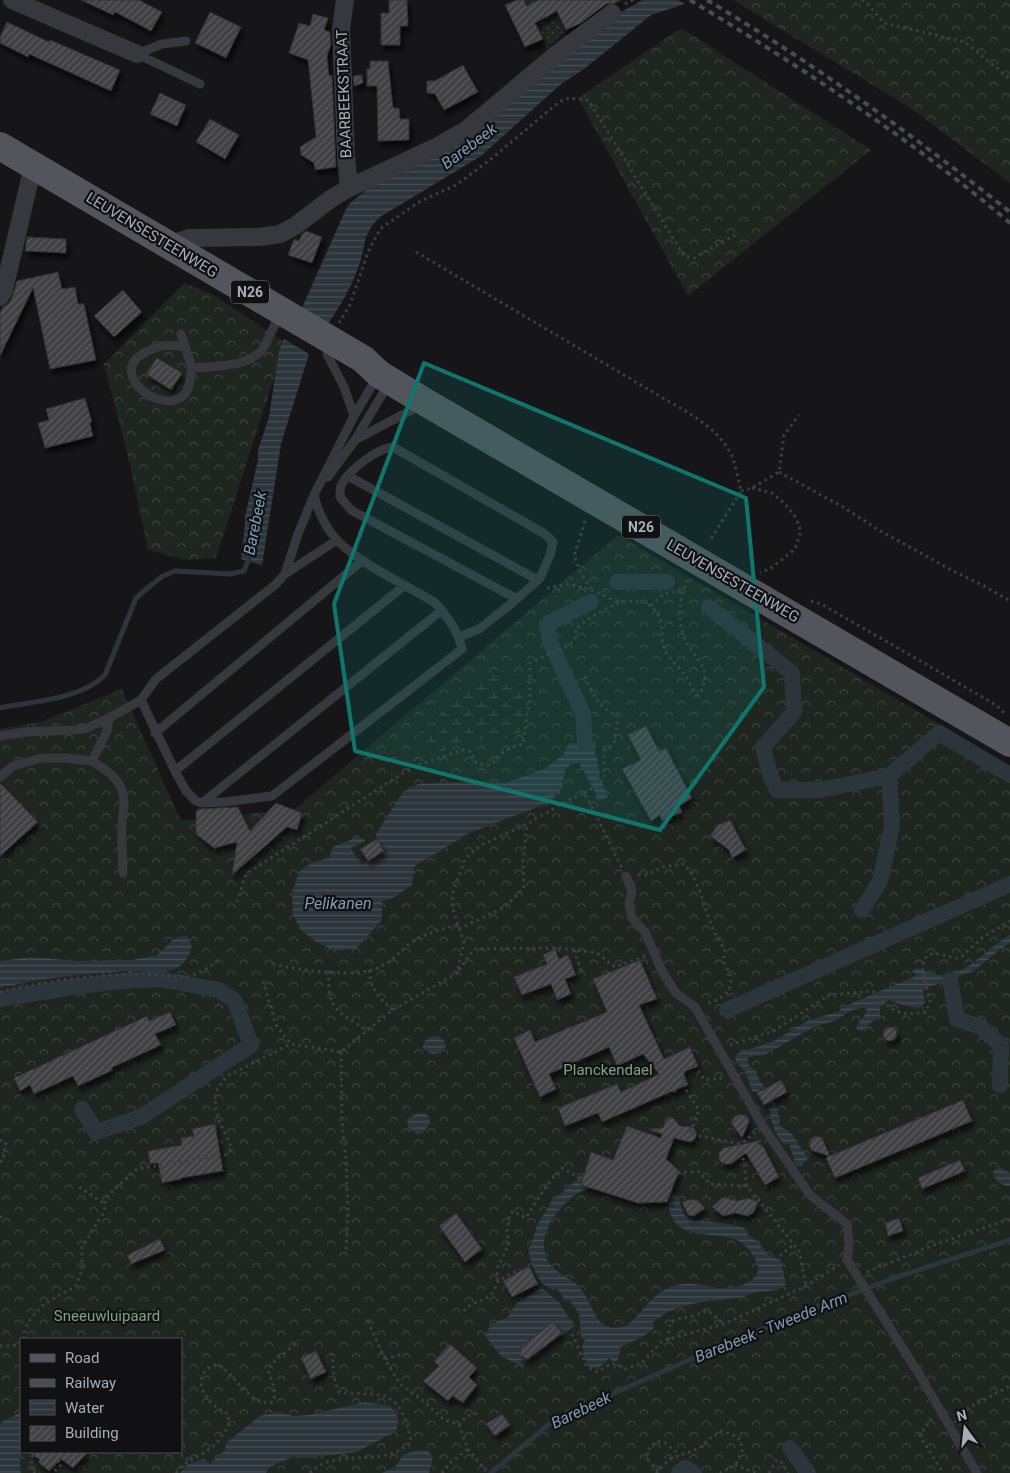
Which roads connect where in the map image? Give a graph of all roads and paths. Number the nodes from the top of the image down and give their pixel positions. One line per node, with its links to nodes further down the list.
1 (12, 0): 6 (street)
2 (345, 0): 12 (street, BAARBEEKSTRAAT)
3 (862, 0): 7 (path)
4 (612, 13): 12 (street)
5 (186, 41): 6 (lane)
6 (137, 54): 8 (lane)
7 (1010, 79)
8 (200, 84)
9 (0, 146): 11 (main road, LEUVENSESTEENWEG / N26)
10 (0, 162): 11 (main road, LEUVENSESTEENWEG / N26)
11 (31, 172): 14 (main road, LEUVENSESTEENWEG / N26); 16 (street)
12 (349, 188): 14 (street)
13 (735, 235): 20 (path)
14 (165, 250): 17 (main road, LEUVENSESTEENWEG / N26); 20 (main road, LEUVENSESTEENWEG / N26)
15 (416, 252): 30 (path)
16 (0, 297)
17 (276, 323): 20 (main road, LEUVENSESTEENWEG / N26); 21 (lane)
18 (181, 334): 19 (lane)
19 (185, 347): 21 (lane); 21 (lane)
20 (328, 347): 22 (main road, LEUVENSESTEENWEG / N26); 25 (lane)
21 (192, 368)
22 (384, 377): 23 (main road, LEUVENSESTEENWEG / N26); 25 (lane); 26 (lane)
23 (425, 402): 26 (lane); 54 (main road, LEUVENSESTEENWEG / N26)
24 (799, 415): 27 (path)
25 (354, 416): 31 (lane)
26 (355, 440): 31 (lane)
27 (779, 472): 29 (path); 44 (path)
28 (348, 476): 40 (lane); 40 (lane); 43 (lane)
29 (752, 488): 30 (path); 36 (path)
30 (741, 491): 34 (path)
31 (314, 495): 33 (lane); 37 (lane)
32 (585, 521): 41 (path)
33 (337, 540): 35 (lane); 37 (lane)
34 (709, 542)
35 (363, 560): 39 (lane); 52 (lane)
36 (760, 572)
37 (285, 574): 50 (lane)
38 (688, 580): 42 (path)
39 (405, 585): 47 (lane); 56 (lane)
40 (538, 585): 41 (path); 43 (lane)
41 (591, 590): 45 (path)
42 (682, 592): 46 (path); 46 (path)
43 (517, 599): 48 (lane)
44 (1010, 601)
45 (620, 603): 46 (path); 63 (path)
46 (652, 606)
47 (442, 610): 48 (lane); 59 (lane)
48 (459, 637): 59 (lane)
49 (585, 676): 58 (path)
50 (141, 700): 51 (lane); 52 (lane)
51 (109, 718): 53 (lane); 55 (lane)
52 (155, 733): 56 (lane)
53 (0, 736)
54 (1010, 744)
55 (92, 761): 57 (lane); 61 (lane)
56 (175, 771): 59 (lane)
57 (0, 777)
58 (584, 793): 60 (path); 62 (path)
59 (202, 803)
60 (527, 824): 65 (path); 65 (path)
61 (123, 873)
62 (626, 876): 67 (lane); 76 (path)
63 (237, 902)
64 (1010, 921): 80 (path)
65 (459, 927): 70 (path); 73 (path)
66 (574, 950): 67 (path); 72 (path); 73 (path)
67 (654, 952): 76 (lane)
68 (221, 958): 75 (path)
69 (273, 964): 71 (path)
70 (369, 970): 71 (path); 77 (path)
71 (329, 971): 78 (path)
72 (582, 971)
73 (457, 972): 77 (path)
74 (263, 981): 79 (path)
75 (0, 992)
76 (695, 1007): 80 (lane)
77 (393, 1010): 78 (path)
78 (368, 1031): 81 (path)
79 (291, 1044): 81 (path); 91 (path)
80 (718, 1050): 82 (lane)
81 (341, 1052): 94 (path)
82 (732, 1074): 83 (lane); 85 (path)
83 (762, 1125): 85 (path); 96 (lane)
84 (0, 1140): 86 (path)
85 (741, 1144): 89 (path)
86 (1, 1161)
87 (678, 1173): 89 (path)
88 (582, 1180): 99 (path)
89 (747, 1186): 93 (path)
90 (80, 1188): 91 (path)
91 (105, 1204): 105 (path)
92 (1010, 1219): 98 (path)
93 (793, 1245): 95 (path); 100 (path)
94 (346, 1251)
95 (780, 1256)
96 (847, 1260): 98 (lane); 100 (path)
97 (520, 1270): 99 (path)
98 (858, 1278): 114 (lane)
99 (498, 1282): 101 (path)
100 (806, 1286): 103 (path)
101 (464, 1311)
102 (368, 1321): 112 (path)
103 (724, 1324): 107 (path); 107 (path)
104 (572, 1334): 107 (path)
105 (24, 1338)
106 (299, 1340): 123 (path)
107 (669, 1340)
108 (20, 1345): 109 (path)
109 (0, 1346)
110 (331, 1349): 130 (path)
111 (403, 1354): 112 (path)
112 (385, 1359): 117 (path)
113 (1010, 1386): 116 (path)
114 (939, 1408): 116 (lane); 137 (path)
115 (478, 1413): 117 (path)
116 (946, 1420): 138 (lane)
117 (459, 1425): 118 (path)
118 (468, 1449): 131 (path); 132 (path)
119 (50, 1453): 128 (path)
120 (177, 1453): 123 (path)
121 (33, 1455): 125 (path)
122 (680, 1455): 124 (path); 126 (path); 126 (path)
123 (189, 1460): 129 (path)
124 (735, 1465): 133 (path); 134 (path)
125 (33, 1472): 127 (path)
126 (657, 1472)
127 (40, 1473)
128 (52, 1473)
129 (176, 1473)
130 (310, 1473)
131 (442, 1473)
132 (488, 1473)
133 (720, 1473)
134 (757, 1473)
135 (769, 1473): 136 (path)
136 (788, 1473)
137 (943, 1473)
138 (977, 1473)

